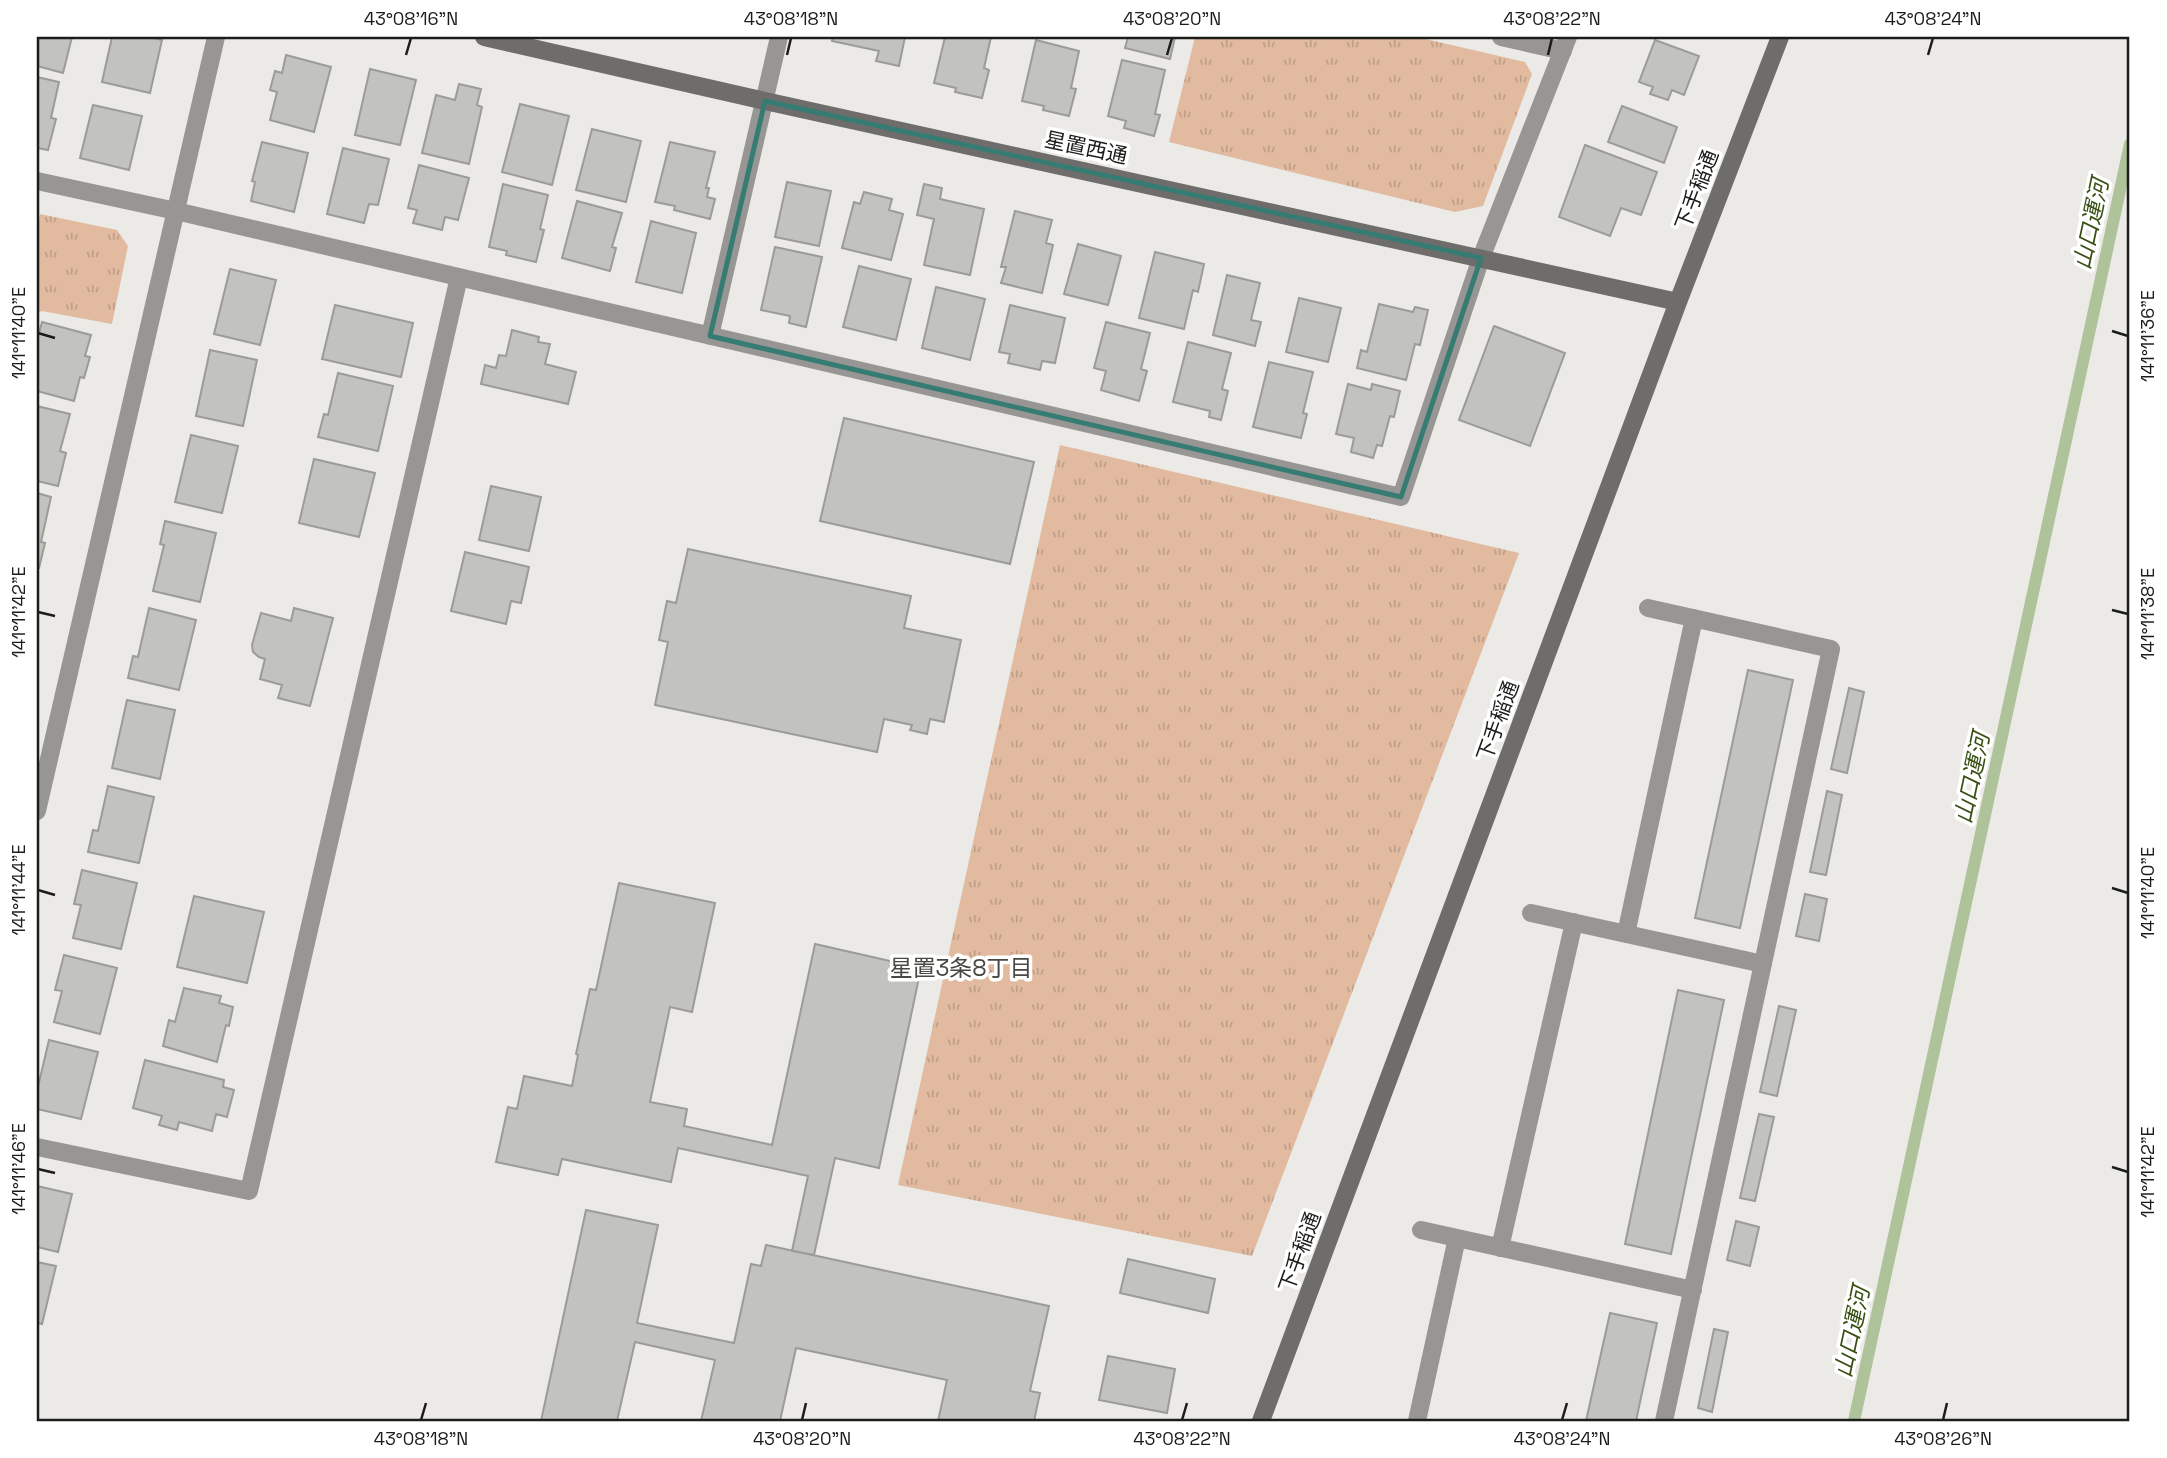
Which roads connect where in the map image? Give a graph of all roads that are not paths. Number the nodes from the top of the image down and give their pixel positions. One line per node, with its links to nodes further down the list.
1 (216, 37): 9 (street)
2 (484, 37): 7 (street, 星置西通)
3 (779, 37): 7 (street)
4 (1501, 37): 6 (street)
5 (1780, 37): 12 (street, 下手稲通)
6 (1566, 44): 10 (street)
7 (765, 101): 10 (street, 星置西通); 13 (street)
8 (37, 181): 9 (street)
9 (176, 211): 11 (street); 16 (street)
10 (1481, 258): 12 (street, 星置西通); 13 (street)
11 (459, 277): 13 (street); 21 (street)
12 (1678, 302): 26 (street, 下手稲通)
13 (710, 336)
14 (1648, 608): 15 (street)
15 (1694, 618): 19 (street); 20 (street)
16 (37, 811)
17 (1531, 913): 18 (street)
18 (1574, 922): 19 (street); 24 (street)
19 (1626, 934): 20 (street)
20 (1763, 964): 25 (street)
21 (37, 1147)
22 (1421, 1230): 23 (street)
23 (1457, 1238): 24 (street); 27 (street)
24 (1500, 1248): 25 (street)
25 (1692, 1290): 28 (street)
26 (1261, 1421)
27 (1417, 1421)
28 (1664, 1421)

